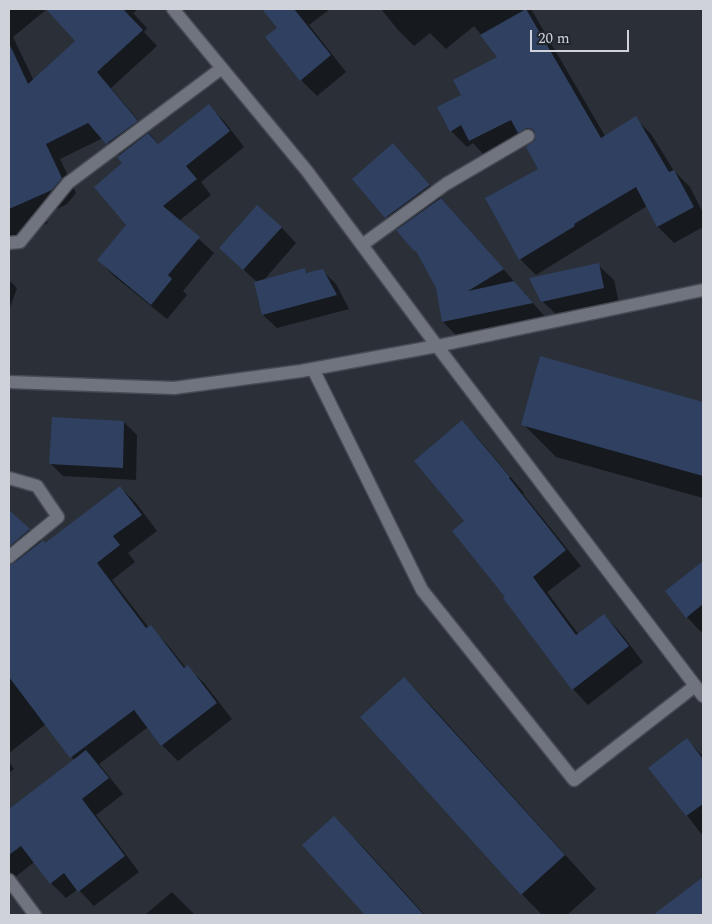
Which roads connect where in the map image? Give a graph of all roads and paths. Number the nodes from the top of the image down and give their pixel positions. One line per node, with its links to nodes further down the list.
1 (173, 9): 2 (street)
2 (222, 68): 4 (street); 5 (street)
3 (528, 136): 5 (street)
4 (9, 243)
5 (362, 245): 7 (street)
6 (703, 290): 7 (street)
7 (438, 346): 8 (street); 12 (street)
8 (313, 369): 9 (street); 12 (street)
9 (9, 382)
10 (9, 478): 11 (street)
11 (9, 557)
12 (695, 686): 13 (street)
13 (703, 696)
14 (9, 880): 15 (street)
15 (35, 915)

